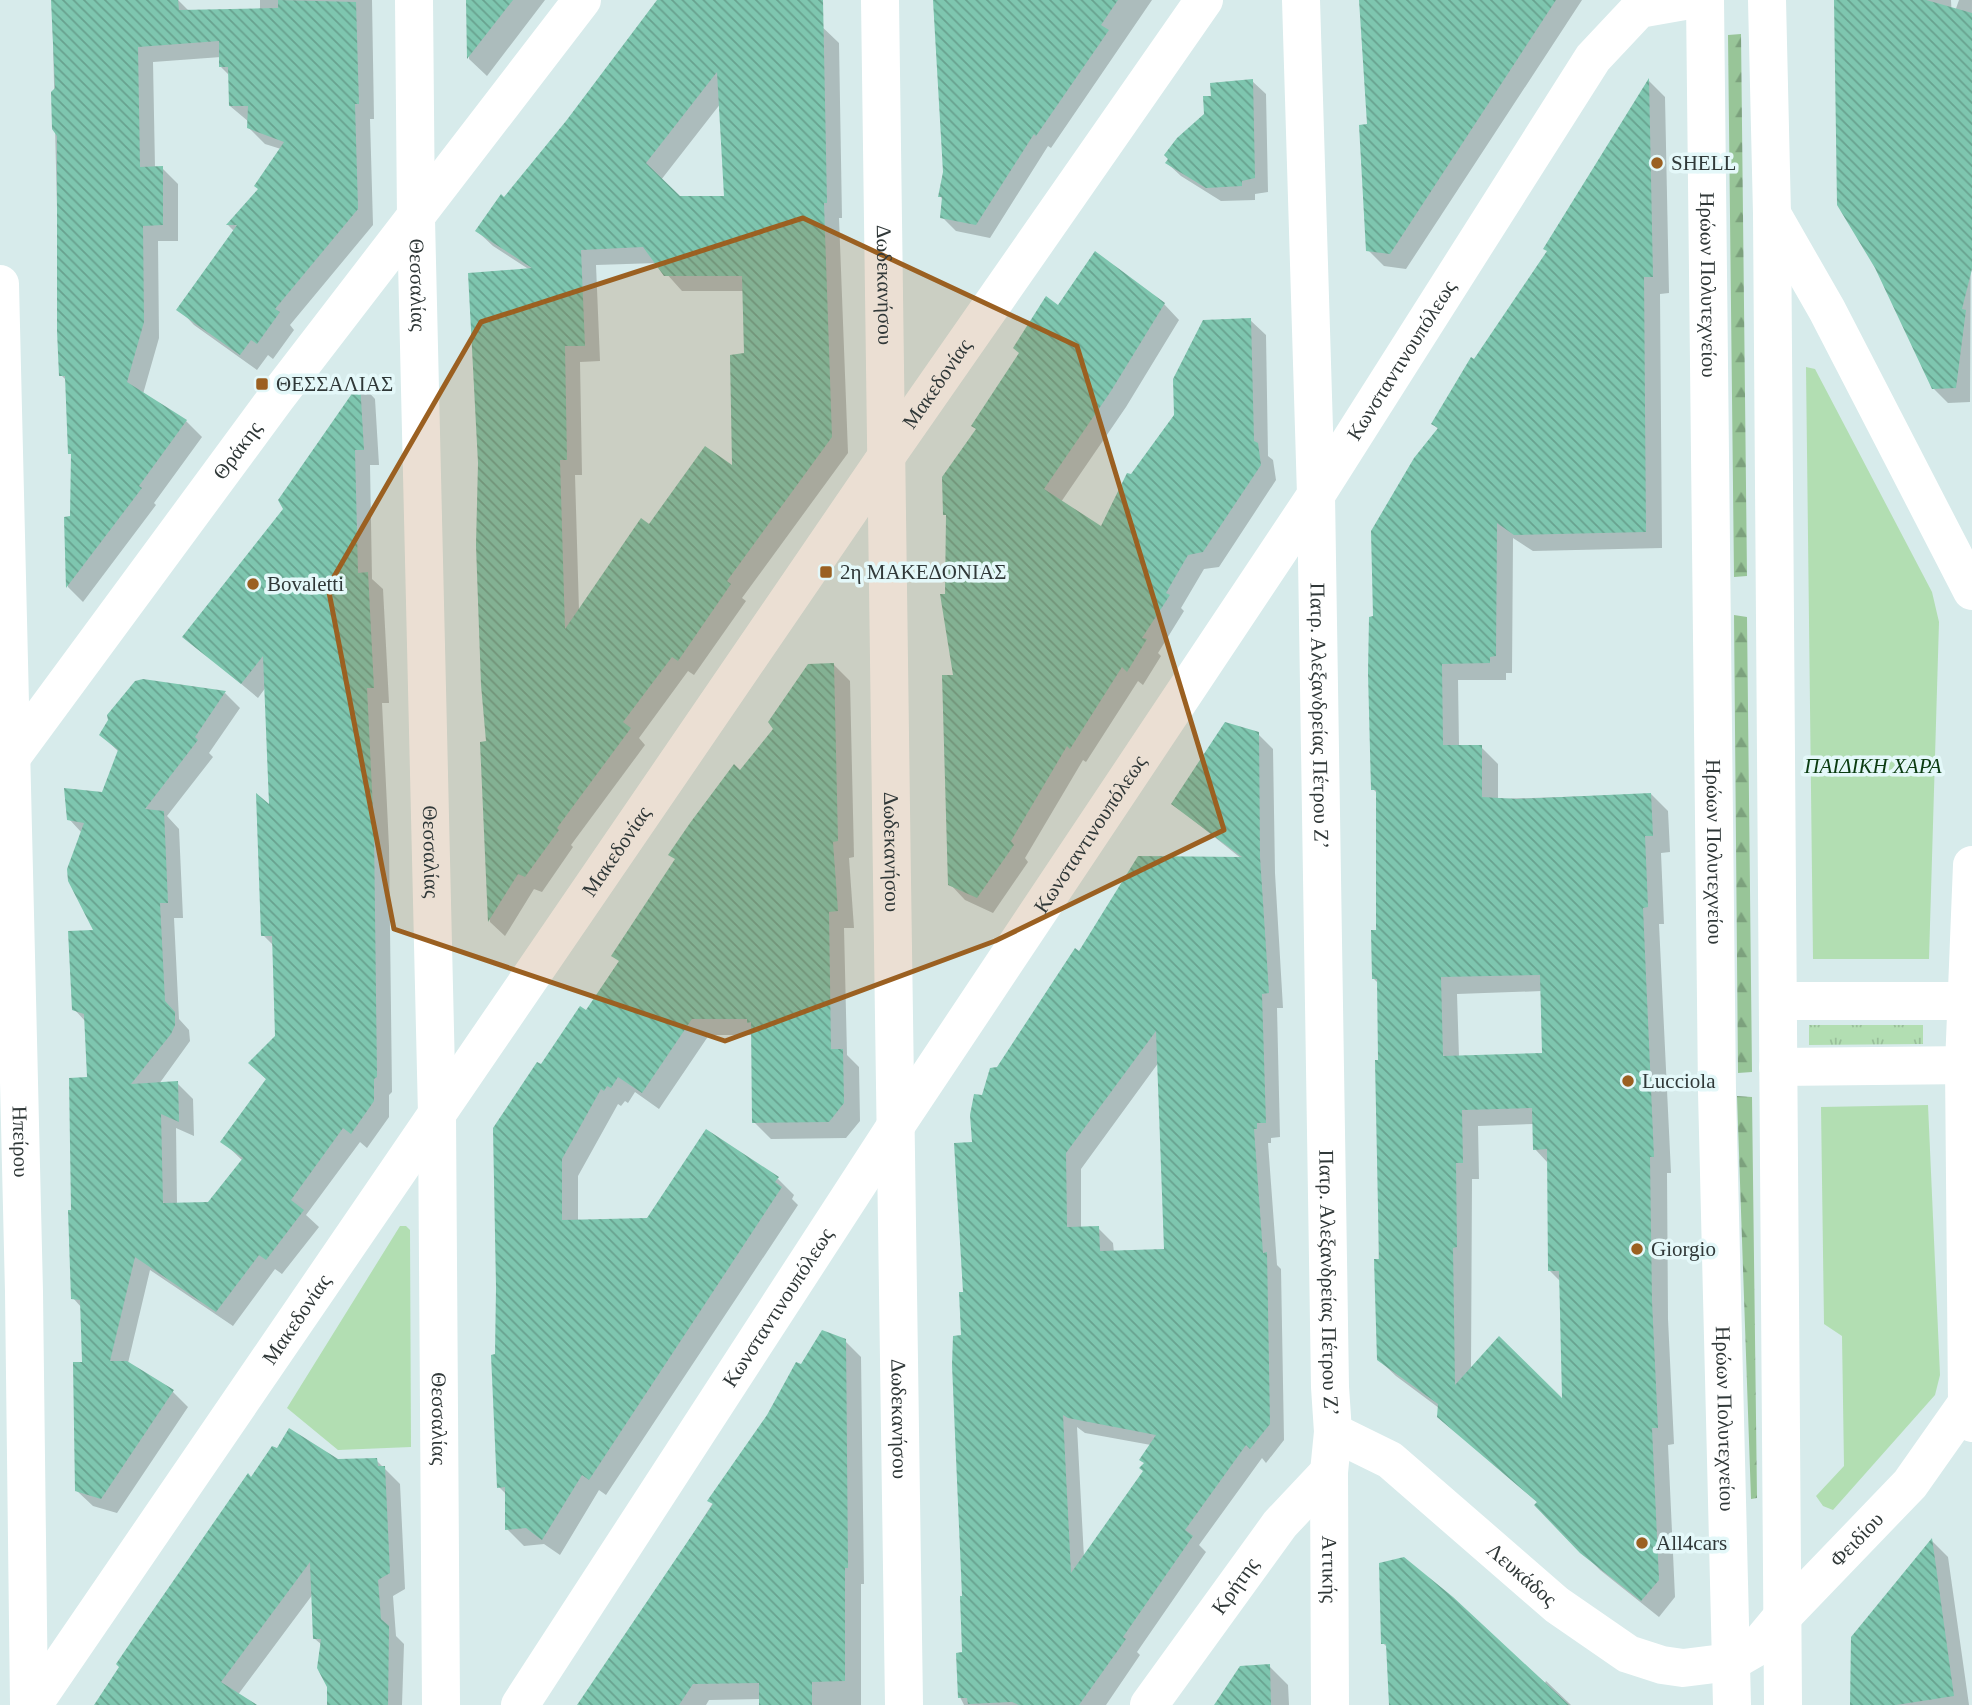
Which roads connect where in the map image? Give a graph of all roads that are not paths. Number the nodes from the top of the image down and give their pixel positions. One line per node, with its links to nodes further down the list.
1 (414, 0): 10 (street, Θεσσαλίας)
2 (582, 0): 10 (street, Θράκης)
3 (880, 0): 12 (street, Δωδεκανήσου)
4 (1204, 0): 12 (street, Μακεδονίας)
5 (1301, 0): 13 (street, Πατρ. Αλεξανδρείας Πέτρου Ζ’)
6 (1690, 0): 13 (street, Κωνσταντινουπόλεως)
7 (1705, 0): 27 (street, Ηρώων Πολυτεχνείου)
8 (1767, 0): 9 (street)
9 (1772, 214): 14 (street); 17 (street)
10 (416, 219): 15 (street, Θράκης); 21 (street, Θεσσαλίας)
11 (0, 284): 15 (street, Ηπείρου)
12 (888, 454): 21 (street, Μακεδονίας); 22 (street, Δωδεκανήσου)
13 (1316, 495): 22 (street, Κωνσταντινουπόλεως); 24 (street, Πατρ. Αλεξανδρείας Πέτρου Ζ’)
14 (1972, 591)
15 (5, 766): 28 (street, Ηπείρου)
16 (1972, 865): 18 (street, Φειδίου)
17 (1778, 1000): 18 (street); 20 (street)
18 (1969, 1001): 19 (street, Φειδίου)
19 (1968, 1065): 20 (street); 23 (street, Φειδίου)
20 (1778, 1067): 26 (street)
21 (437, 1115): 28 (street, Μακεδονίας); 29 (street, Θεσσαλίας)
22 (893, 1130): 30 (street, Κωνσταντινουπόλεως); 31 (street, Δωδεκανήσου)
23 (1969, 1413): 26 (street, Φειδίου)
24 (1333, 1432): 25 (street, Αττικής); 27 (street, Λευκάδος)
25 (1329, 1472): 32 (street, Κρήτης); 33 (street, Αττικής)
26 (1782, 1616): 27 (street, Φειδίου); 35 (street)
27 (1731, 1662): 34 (street, Ηρώων Πολυτεχνείου)
28 (31, 1705)
29 (441, 1705)
30 (520, 1705)
31 (904, 1705)
32 (1149, 1705)
33 (1331, 1705)
34 (1732, 1705)
35 (1783, 1705)

